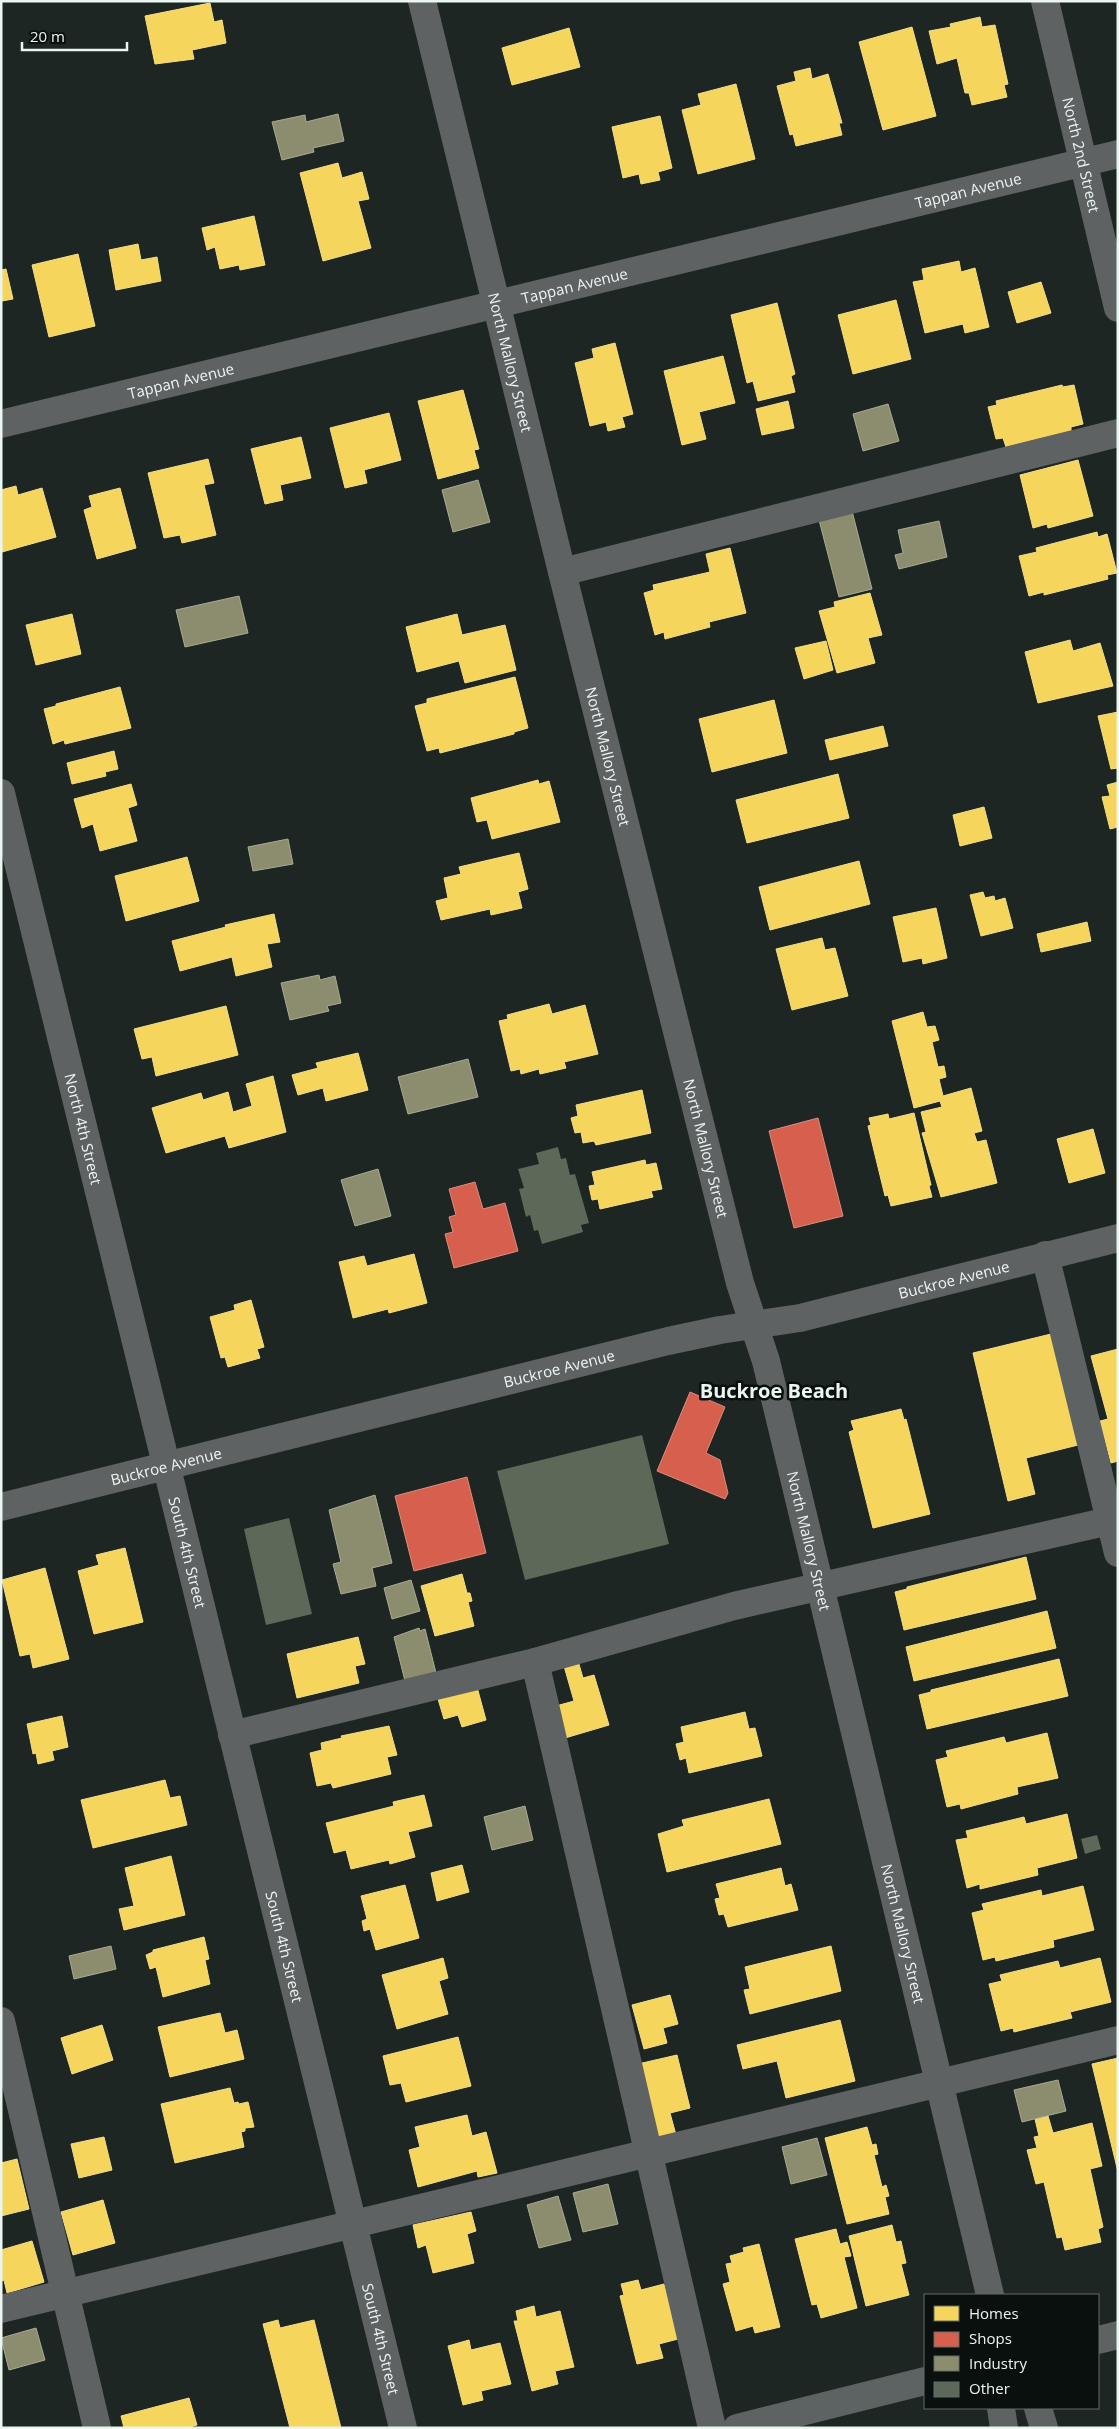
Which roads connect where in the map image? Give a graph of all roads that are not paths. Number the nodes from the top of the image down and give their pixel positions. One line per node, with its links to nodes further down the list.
1 (422, 1): 5 (street, North Mallory Street)
2 (1045, 1): 4 (street, North 2nd Street)
3 (1118, 154): 4 (street, Tappan Avenue)
4 (1082, 163): 5 (street, Tappan Avenue); 6 (street, North 2nd Street)
5 (496, 305): 7 (street, Tappan Avenue); 9 (street, North Mallory Street)
6 (1118, 308)
7 (1, 424)
8 (1118, 433): 9 (street)
9 (562, 572): 13 (street, North Mallory Street)
10 (1, 793): 14 (street, North 4th Street)
11 (1118, 1238): 12 (street, Buckroe Avenue)
12 (1045, 1255): 13 (street, Buckroe Avenue); 16 (street)
13 (754, 1326): 14 (street, Buckroe Avenue); 18 (street, North Mallory Street)
14 (166, 1466): 15 (street, Buckroe Avenue); 20 (street, South 4th Street)
15 (1, 1507)
16 (1114, 1520): 17 (street); 18 (street)
17 (1118, 1554)
18 (819, 1585): 19 (street); 23 (street, North Mallory Street)
19 (535, 1662): 20 (street); 24 (street)
20 (232, 1735): 25 (street, South 4th Street)
21 (1, 2021): 26 (street)
22 (1118, 2040): 23 (street)
23 (940, 2083): 24 (street); 27 (street, North Mallory Street)
24 (648, 2153): 25 (street); 36 (street)
25 (353, 2224): 26 (street); 35 (street, South 4th Street)
26 (66, 2294): 28 (street); 34 (street)
27 (990, 2294)
28 (1, 2309)
29 (1118, 2335): 30 (street)
30 (1099, 2340)
31 (924, 2381): 37 (main road)
32 (1001, 2409): 38 (main road)
33 (1038, 2409): 39 (main road)
34 (97, 2428)
35 (404, 2428)
36 (712, 2428)
37 (737, 2428)
38 (1004, 2428)
39 (1044, 2428)

